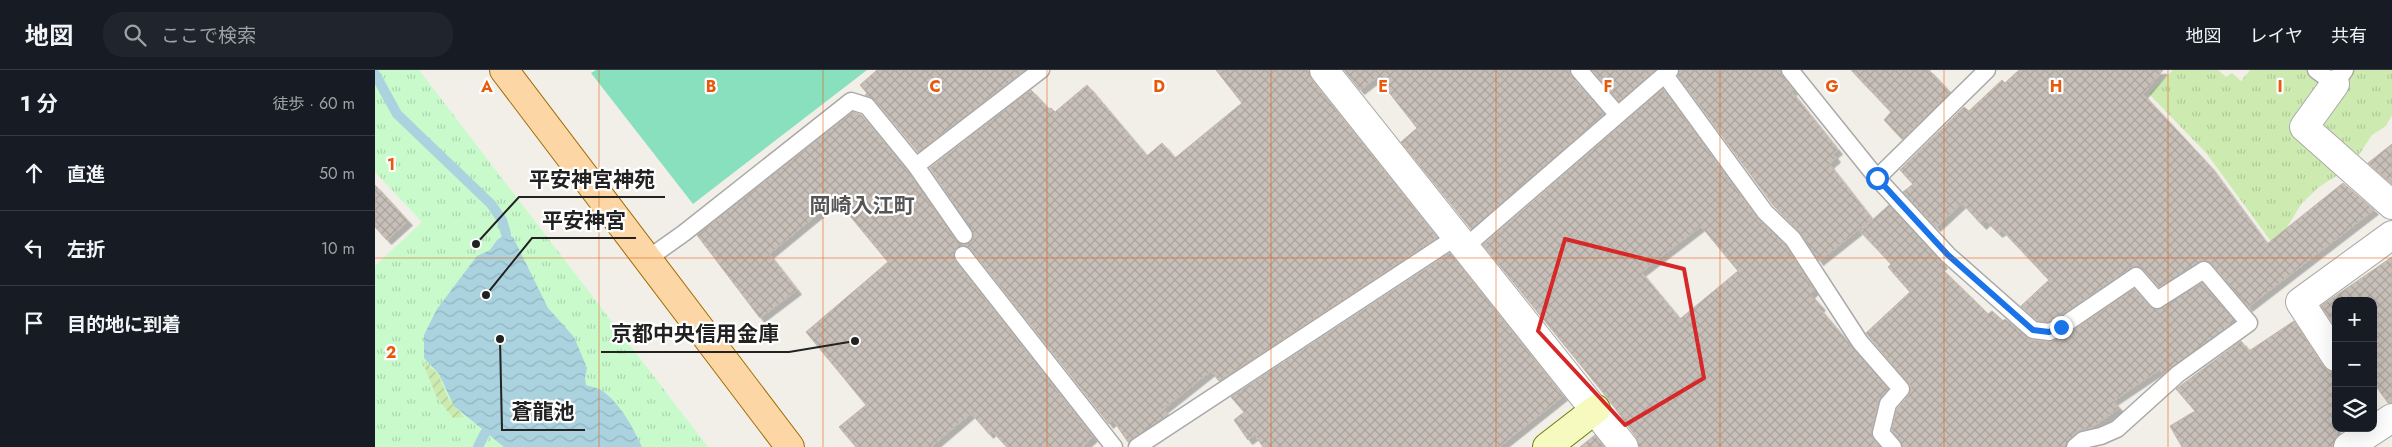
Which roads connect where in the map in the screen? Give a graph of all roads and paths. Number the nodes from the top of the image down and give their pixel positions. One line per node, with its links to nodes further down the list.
1 (504, 70): 17 (main road)
2 (1041, 70): 10 (lane)
3 (1324, 70): 15 (street)
4 (1579, 70): 9 (lane)
5 (1790, 70): 11 (lane)
6 (1987, 70): 11 (lane)
7 (1667, 72): 9 (lane); 26 (lane)
8 (2332, 75): 12 (street)
9 (1617, 114): 15 (lane)
10 (916, 166): 14 (lane); 17 (lane)
11 (1877, 178): 27 (lane)
12 (2392, 205)
13 (2392, 234): 18 (street)
14 (964, 235)
15 (1460, 242): 19 (street); 23 (lane)
16 (963, 255): 22 (lane)
17 (646, 260): 21 (main road)
18 (2332, 351)
19 (1596, 409): 24 (street); 25 (street)
20 (2382, 419): 28 (street)
21 (790, 447)
22 (1114, 447)
23 (1137, 447)
24 (1547, 447)
25 (1624, 447)
26 (1893, 447)
27 (2075, 447)
28 (2348, 447)

